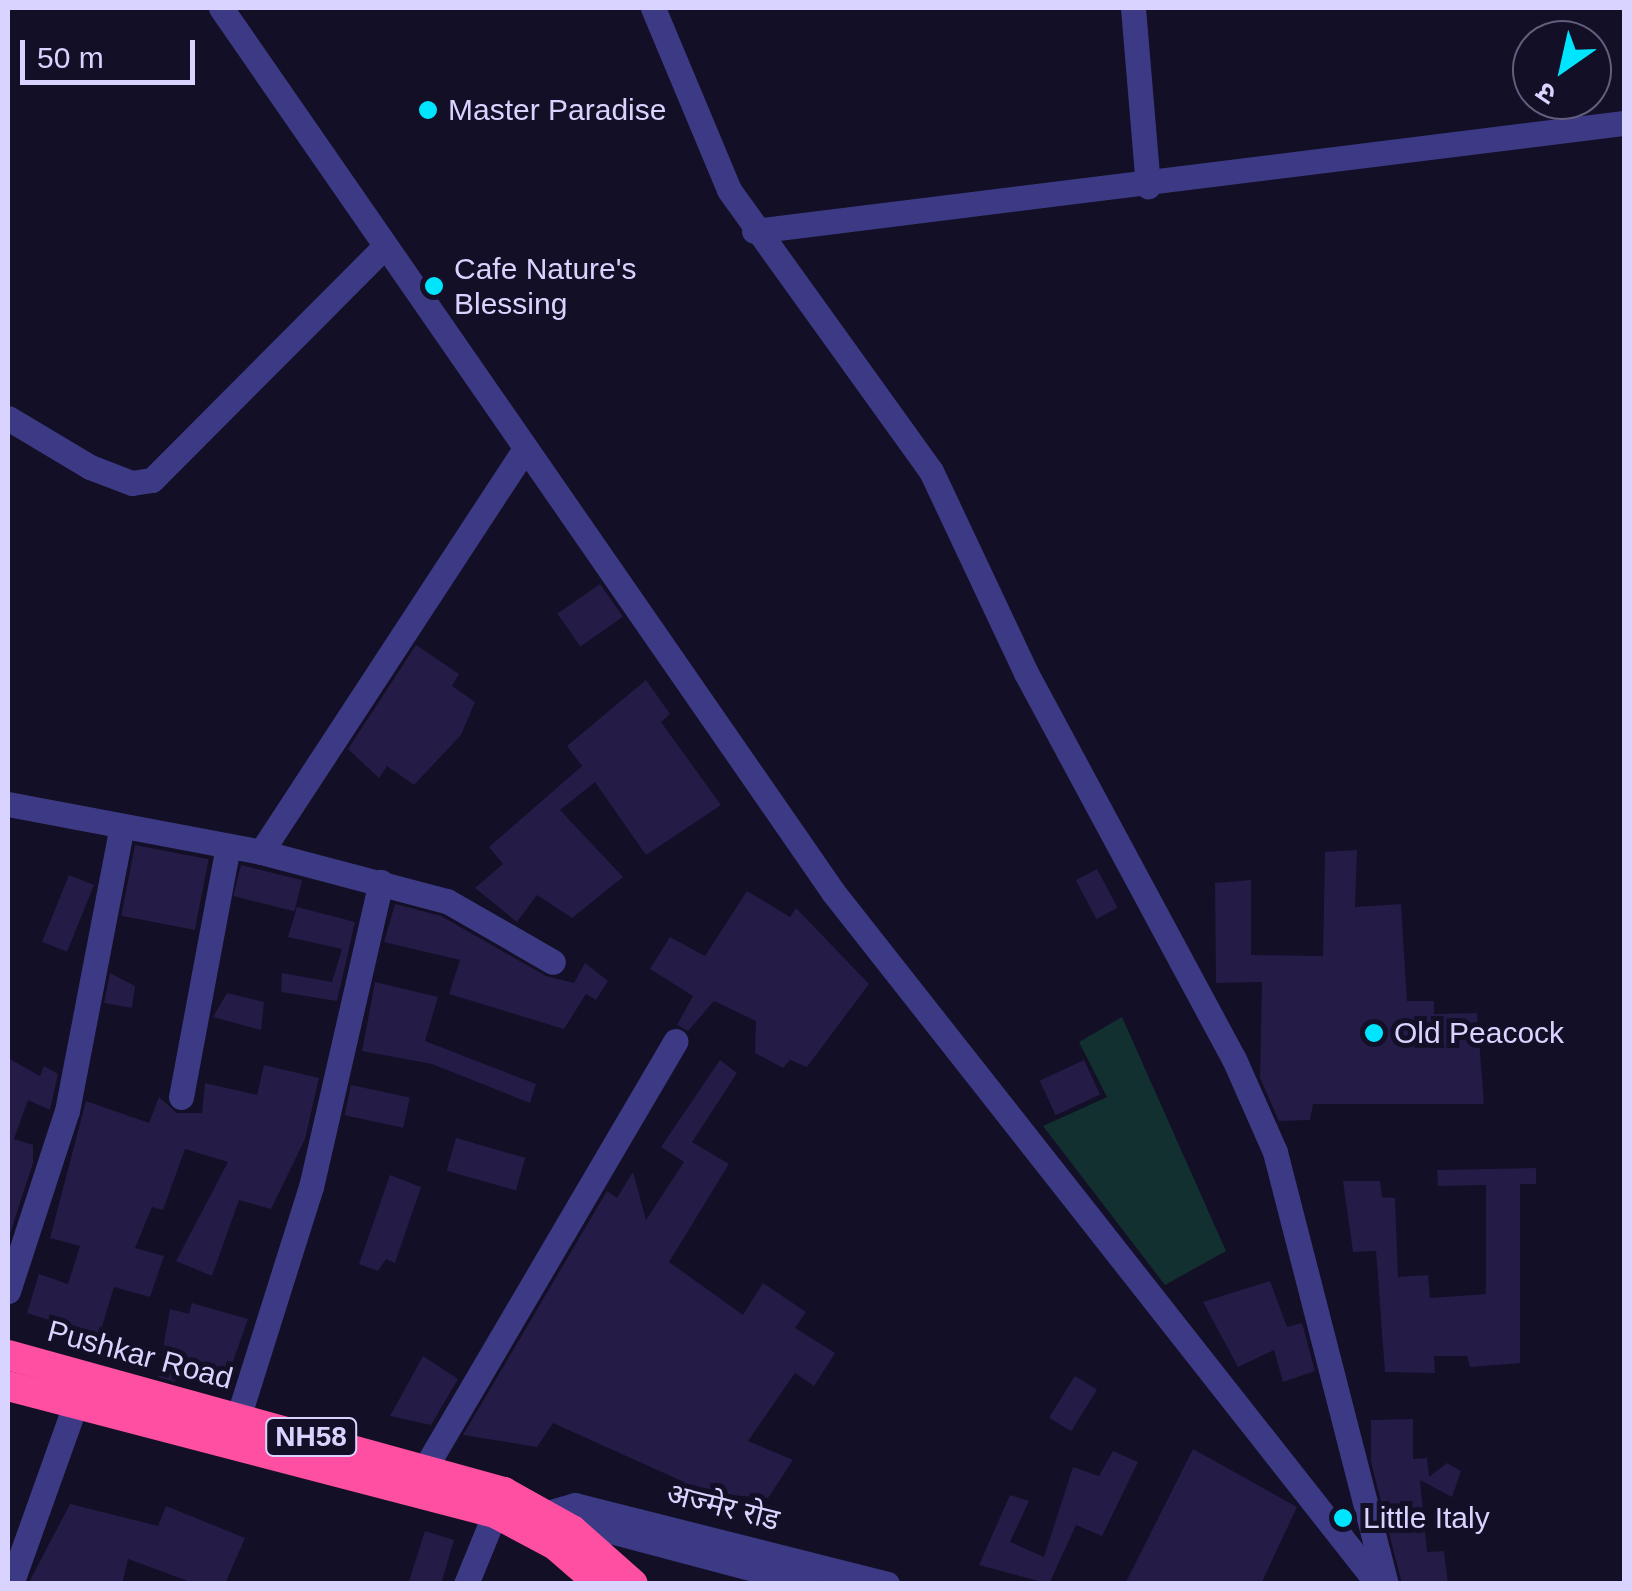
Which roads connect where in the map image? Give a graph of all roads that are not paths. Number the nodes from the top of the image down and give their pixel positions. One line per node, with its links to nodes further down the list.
1 (222, 8): 7 (street)
2 (653, 8): 6 (street)
3 (1134, 8): 5 (street)
4 (1624, 123): 5 (street)
5 (1148, 186): 6 (street)
6 (754, 231): 32 (street)
7 (384, 247): 8 (street); 9 (street)
8 (8, 418)
9 (525, 448): 13 (street); 32 (street)
10 (8, 804): 11 (street)
11 (122, 826): 12 (street); 18 (street)
12 (228, 846): 13 (street); 17 (street)
13 (261, 852): 14 (street)
14 (381, 882): 15 (street); 22 (street)
15 (553, 962)
16 (676, 1041): 23 (street)
17 (181, 1097)
18 (8, 1291)
19 (8, 1355): 21 (highway, Pushkar Road / NH58)
20 (8, 1386): 21 (highway, Pushkar Road / NH58)
21 (80, 1390): 22 (highway, Pushkar Road / NH58); 24 (highway, Pushkar Road / NH58); 26 (street)
22 (238, 1418): 23 (highway, Pushkar Road / NH58)
23 (425, 1468): 24 (highway, Pushkar Road / NH58)
24 (515, 1510): 25 (highway, Pushkar Road / NH58); 27 (street); 31 (street, अज्मेर रोड)
25 (564, 1537): 28 (highway, Pushkar Road / NH58); 29 (highway, Pushkar Road / NH58); 30 (street, अज्मेर रोड)
26 (11, 1584)
27 (466, 1584)
28 (600, 1584)
29 (633, 1584)
30 (811, 1584)
31 (886, 1584)
32 (1382, 1584)

